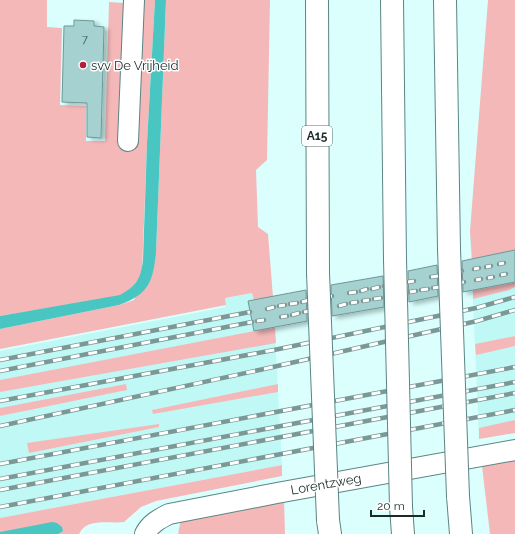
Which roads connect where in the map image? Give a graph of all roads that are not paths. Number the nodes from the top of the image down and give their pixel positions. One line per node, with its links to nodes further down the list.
1 (134, 0): 5 (street)
2 (317, 0): 7 (highway, A15, bridge)
3 (392, 0): 9 (highway, bridge)
4 (445, 0): 10 (highway, bridge)
5 (128, 141)
6 (515, 450): 8 (street, Lorentzweg)
7 (329, 527)
8 (145, 534)
9 (403, 534)
10 (461, 534)

